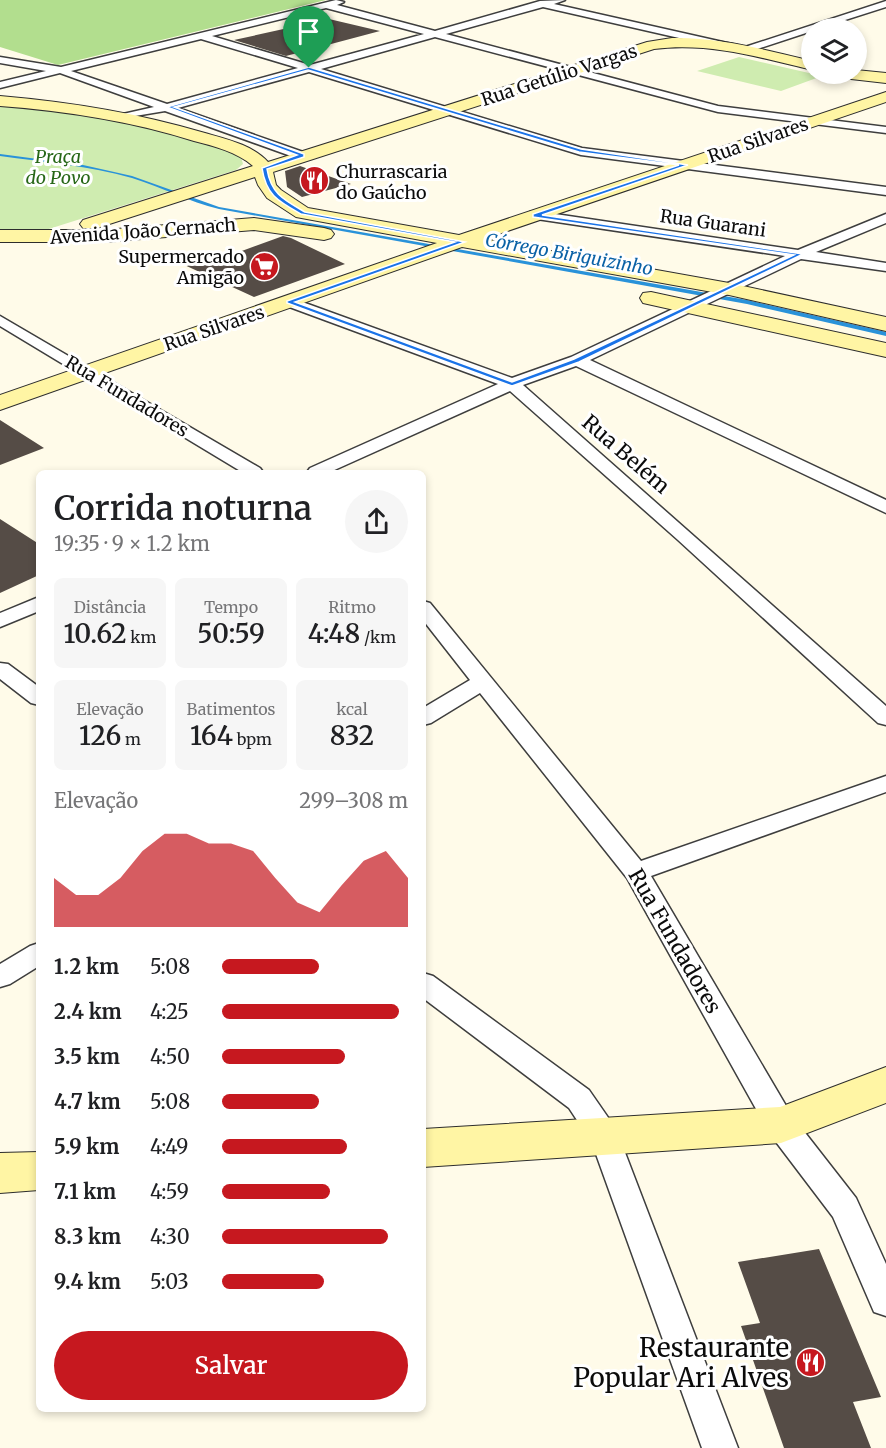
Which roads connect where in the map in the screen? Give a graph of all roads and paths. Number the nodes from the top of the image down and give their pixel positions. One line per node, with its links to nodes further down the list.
1 (346, 0): 6 (street)
2 (524, 0): 4 (street)
3 (560, 0): 4 (street)
4 (543, 4): 7 (street); 8 (street)
5 (886, 4): 11 (street)
6 (325, 5): 7 (street); 9 (street)
7 (435, 34): 14 (street); 16 (street)
8 (669, 34): 10 (street, Rua Getúlio Vargas); 11 (street)
9 (202, 36): 14 (street); 15 (street)
10 (646, 47): 11 (street); 16 (street, Rua Getúlio Vargas)
11 (745, 50): 13 (street)
12 (0, 60): 15 (street)
13 (801, 63)
14 (309, 68): 22 (street); 23 (street)
15 (60, 70): 19 (street); 22 (street)
16 (572, 70): 23 (street, Rua Getúlio Vargas); 25 (street)
17 (867, 76): 18 (street)
18 (886, 78)
19 (0, 86)
20 (886, 97): 25 (street, Rua Silvares)
21 (0, 100): 24 (street)
22 (169, 107): 24 (street); 27 (street)
23 (445, 110): 27 (street, Rua Getúlio Vargas); 28 (street)
24 (127, 116): 29 (street)
25 (813, 122): 26 (street); 28 (street, Rua Silvares)
26 (886, 130)
27 (302, 156): 29 (street, Rua Getúlio Vargas)
28 (686, 165): 30 (street); 31 (street, Rua Silvares)
29 (264, 168): 34 (street, Rua Getúlio Vargas); 35 (street, Avenida João Cernach)
30 (886, 191)
31 (535, 215): 35 (street, Rua Silvares); 37 (street, Rua Guarani)
32 (886, 218): 37 (street)
33 (0, 236): 34 (street, Avenida João Cernach)
34 (50, 237): 35 (street, Avenida João Cernach); 36 (street, Rua Getúlio Vargas)
35 (445, 248): 39 (street, Avenida João Cernach); 40 (street, Avenida João Cernach); 42 (street, Rua Silvares)
36 (0, 253)
37 (800, 254): 38 (street, Rua Guarani); 40 (street)
38 (886, 267)
39 (497, 268)
40 (725, 291): 43 (street); 45 (street, Avenida João Cernach)
41 (635, 295): 43 (street)
42 (289, 302): 48 (street, Rua Silvares); 49 (street, Rua Belém)
43 (699, 303): 46 (street); 47 (street)
44 (0, 320): 48 (street, Rua Fundadores)
45 (886, 324)
46 (886, 350)
47 (577, 360): 49 (street); 53 (street)
48 (87, 372): 50 (street, Rua Silvares); 51 (street, Rua Fundadores)
49 (512, 384): 52 (street); 61 (street, Rua Belém)
50 (0, 403)
51 (251, 470)
52 (320, 470)
53 (886, 507)
54 (36, 604): 56 (street)
55 (426, 611): 58 (street, Rua Fundadores)
56 (0, 621)
57 (0, 669): 59 (street)
58 (482, 682): 60 (street); 63 (street, Rua Fundadores)
59 (36, 696)
60 (426, 716)
61 (886, 718)
62 (886, 784): 63 (street)
63 (636, 872): 68 (street, Rua Fundadores)
64 (36, 955): 65 (street)
65 (0, 977)
66 (426, 985): 69 (street)
67 (886, 1085): 68 (street)
68 (781, 1125): 69 (street); 73 (street, Rua Fundadores)
69 (605, 1138): 70 (street); 74 (street)
70 (426, 1149)
71 (36, 1171): 72 (street)
72 (0, 1173)
73 (886, 1301)
74 (720, 1448)

